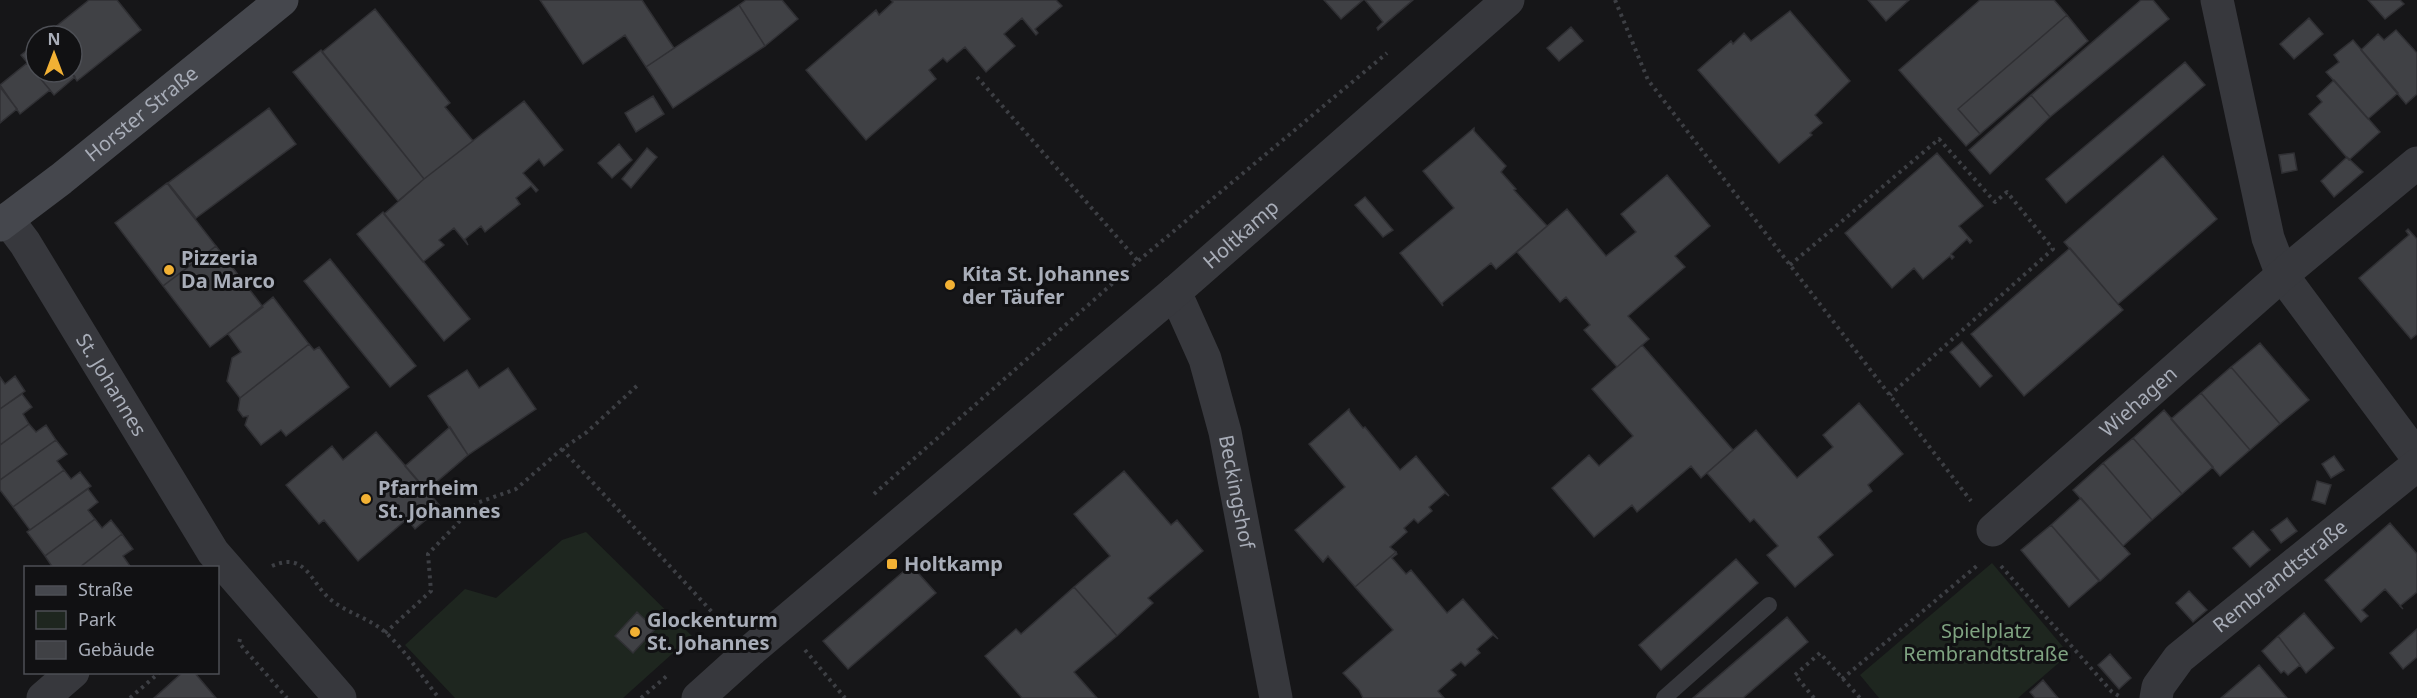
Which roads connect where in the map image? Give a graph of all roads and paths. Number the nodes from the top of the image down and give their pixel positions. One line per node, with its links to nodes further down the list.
1 (282, 0): 8 (street, Horster Straße)
2 (1508, 0): 12 (street, Holtkamp)
3 (1615, 0): 10 (path)
4 (2217, 0): 11 (street)
5 (1393, 49): 9 (path)
6 (977, 77): 9 (path)
7 (2417, 163): 11 (street, Wiehagen)
8 (4, 222): 20 (street, St. Johannes)
9 (1138, 261): 18 (path)
10 (1790, 265): 14 (path); 14 (path)
11 (2282, 275): 16 (street); 19 (street, Wiehagen)
12 (1175, 292): 24 (street, Holtkamp); 40 (street, Beckingshof)
13 (640, 383): 15 (path)
14 (1890, 396): 19 (path)
15 (562, 448): 25 (path); 26 (path)
16 (2417, 457)
17 (2417, 465): 45 (street, Rembrandtstraße)
18 (868, 500)
19 (1992, 542): 32 (path); 44 (path)
20 (204, 560)
21 (219, 571): 22 (street, St. Johannes)
22 (244, 589): 26 (path); 35 (street, St. Johannes)
23 (1768, 605): 41 (lane)
24 (783, 624): 28 (street, Holtkamp); 39 (path)
25 (725, 626): 27 (path); 28 (path)
26 (385, 633): 36 (path)
27 (716, 633)
28 (749, 652): 38 (street, Holtkamp)
29 (675, 669): 37 (path)
30 (71, 674): 33 (street)
31 (158, 674): 34 (path)
32 (1842, 679): 42 (path); 43 (path)
33 (43, 698)
34 (130, 698)
35 (340, 698)
36 (439, 698)
37 (641, 698)
38 (698, 698)
39 (845, 698)
40 (1276, 698)
41 (1664, 698)
42 (1814, 698)
43 (1860, 698)
44 (2124, 698)
45 (2156, 698)

